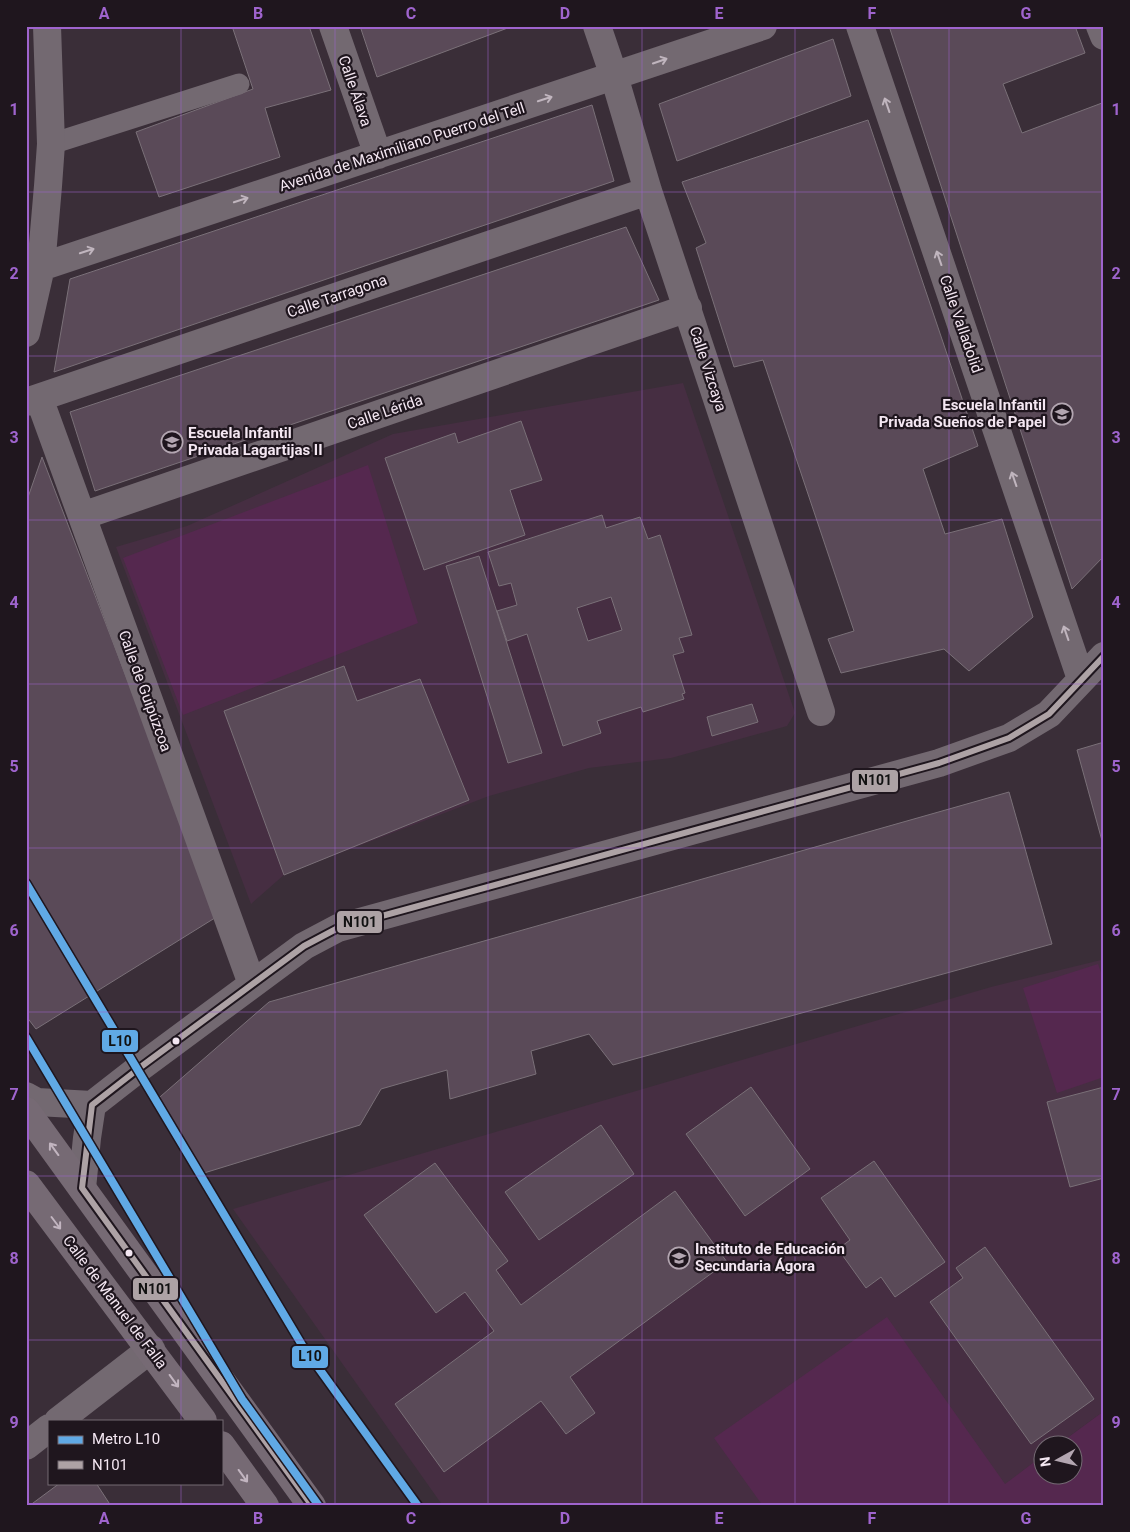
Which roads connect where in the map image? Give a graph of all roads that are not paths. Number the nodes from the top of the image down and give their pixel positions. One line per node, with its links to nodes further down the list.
1 (48, 26): 10 (street)
2 (333, 26): 11 (street, Calle Álava)
3 (597, 26): 8 (street, Calle Vizcaya)
4 (764, 26): 8 (street, Avenida de Maximiliano Puerro del Tell, one-way to 4)
5 (860, 26): 19 (street, Calle Valladolid, one-way to 5)
6 (1100, 26): 7 (street)
7 (1104, 36)
8 (614, 76): 11 (street, Avenida de Maximiliano Puerro del Tell, one-way to 8); 12 (street, Calle Vizcaya)
9 (240, 84): 10 (lane)
10 (51, 144): 13 (street)
11 (378, 155): 13 (street, Avenida de Maximiliano Puerro del Tell, one-way to 11)
12 (648, 190): 14 (street, Calle Vizcaya); 16 (street, Calle Tarragona)
13 (41, 267): 15 (street)
14 (688, 308): 17 (street, Calle Lérida); 20 (street, Calle Vizcaya)
15 (26, 333)
16 (32, 400): 17 (street, Calle de Guipúzcoa)
17 (82, 516): 21 (street, Calle de Guipúzcoa)
18 (1104, 656): 19 (street)
19 (1082, 679): 21 (street)
20 (821, 712)
21 (252, 984): 23 (street)
22 (26, 1096): 23 (street)
23 (92, 1105): 26 (street)
24 (26, 1110): 26 (main road, one-way to 24)
25 (26, 1184): 27 (main road, Calle de Manuel de Falla, one-way to 27)
26 (82, 1188): 34 (main road)
27 (151, 1349): 28 (street); 29 (main road, Calle de Manuel de Falla, one-way to 29)
28 (59, 1420)
29 (202, 1420)
30 (48, 1429): 31 (street)
31 (26, 1446)
32 (222, 1447): 33 (main road, one-way to 33)
33 (265, 1506)
34 (312, 1506)

